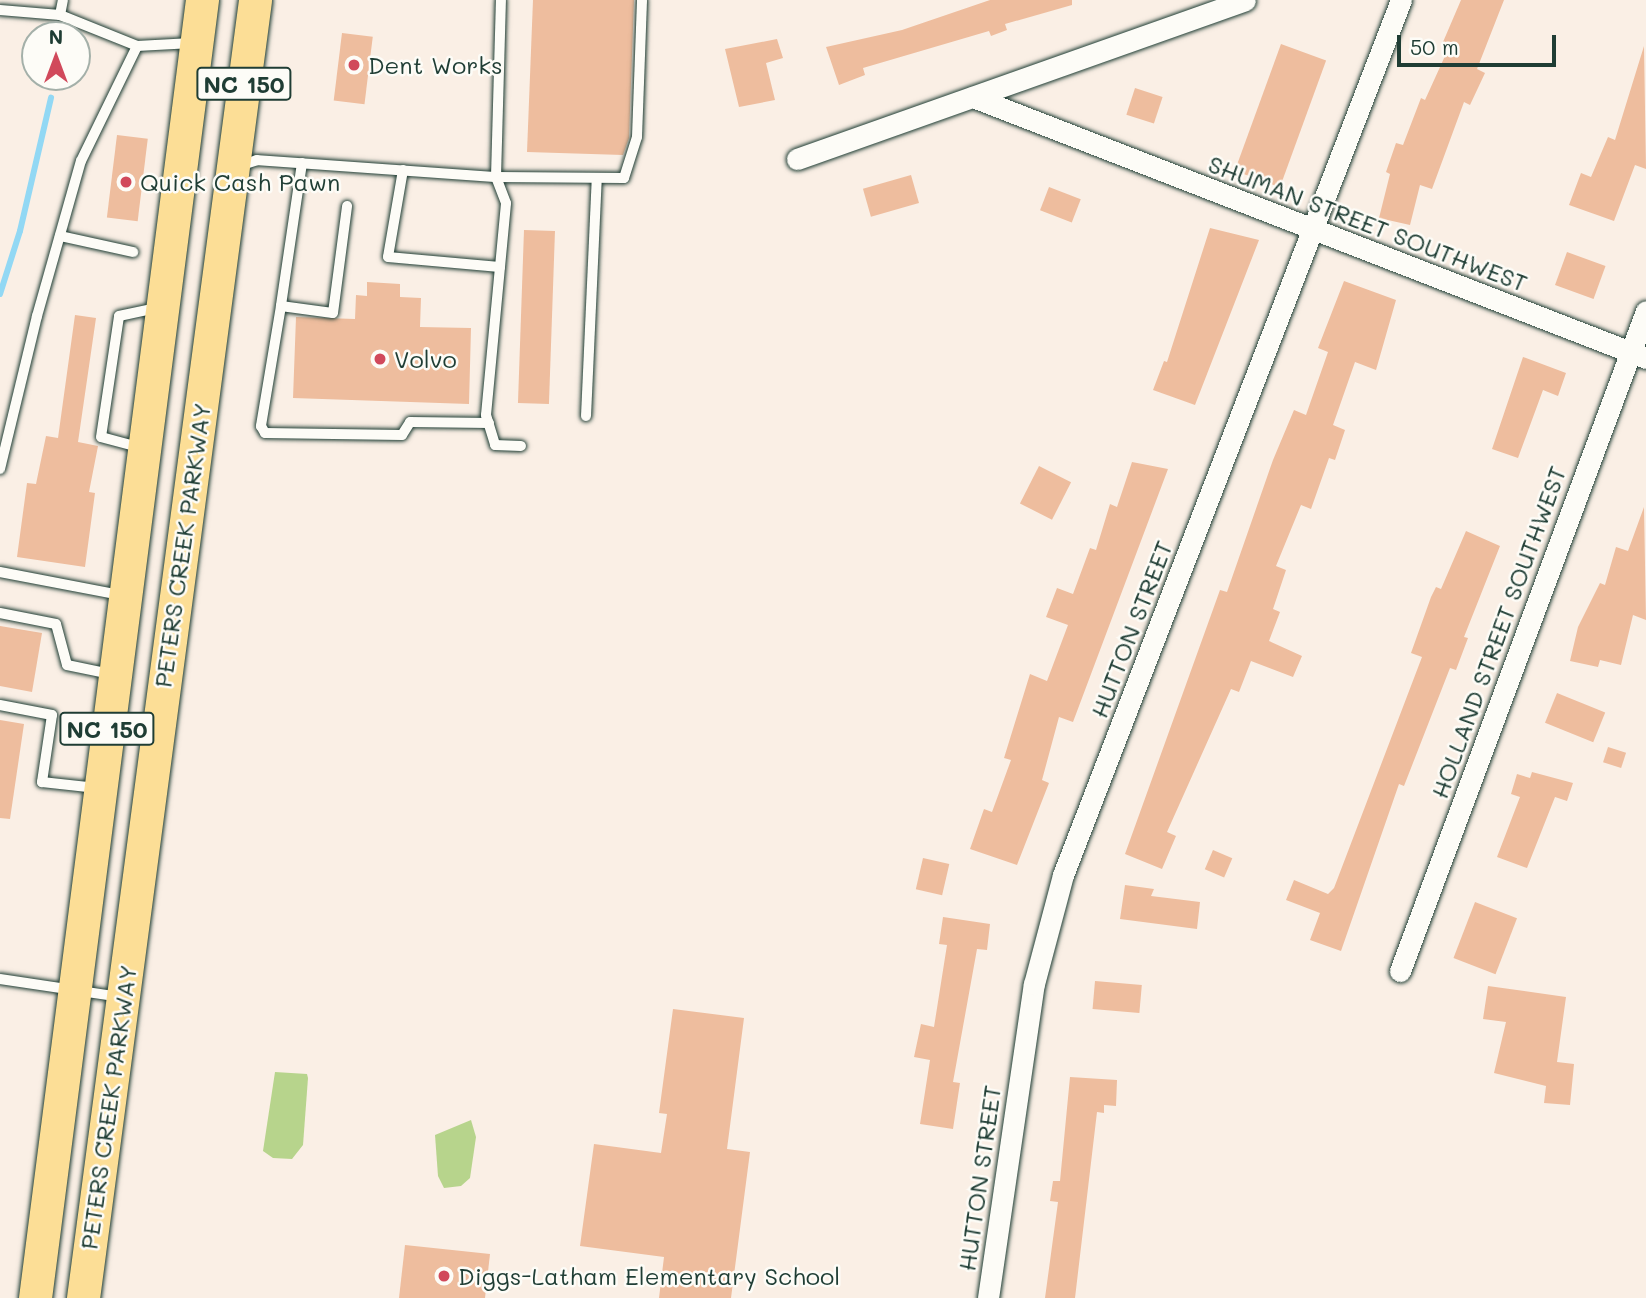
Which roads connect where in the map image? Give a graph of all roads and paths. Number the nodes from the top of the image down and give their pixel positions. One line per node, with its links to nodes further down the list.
1 (63, 0): 9 (lane)
2 (202, 0): 10 (main road, PETERS CREEK PARKWAY / NC 150)
3 (255, 0): 16 (main road, PETERS CREEK PARKWAY / NC 150)
4 (501, 0): 18 (lane)
5 (642, 0): 19 (lane)
6 (1245, 0): 12 (street)
7 (1401, 0): 21 (street, HUTTON STREET)
8 (0, 10): 9 (lane)
9 (60, 15): 11 (lane)
10 (196, 43): 11 (lane); 14 (main road, PETERS CREEK PARKWAY / NC 150)
11 (137, 46): 22 (lane)
12 (973, 97): 13 (street); 21 (street, SHUMAN STREET SOUTHWEST)
13 (797, 159)
14 (181, 161): 16 (main road); 26 (main road, PETERS CREEK PARKWAY / NC 150)
15 (302, 163): 16 (lane); 17 (lane); 25 (lane)
16 (233, 168): 34 (main road, PETERS CREEK PARKWAY / NC 150)
17 (403, 170): 18 (lane); 24 (lane)
18 (496, 177): 19 (lane); 24 (lane)
19 (597, 178): 29 (lane)
20 (347, 206): 25 (lane)
21 (1316, 231): 28 (street, SHUMAN STREET SOUTHWEST); 47 (street, HUTTON STREET)
22 (60, 236): 23 (lane); 33 (lane)
23 (133, 252)
24 (500, 267): 30 (lane)
25 (281, 306): 30 (lane)
26 (161, 308): 32 (main road, PETERS CREEK PARKWAY / NC 150); 32 (lane)
27 (1646, 311): 28 (street, HOLLAND STREET SOUTHWEST)
28 (1638, 355): 41 (street, HOLLAND STREET SOUTHWEST)
29 (586, 416)
30 (489, 423): 31 (lane)
31 (521, 446)
32 (142, 458): 34 (main road); 36 (main road, PETERS CREEK PARKWAY / NC 150)
33 (0, 469)
34 (192, 474): 44 (main road, PETERS CREEK PARKWAY / NC 150)
35 (0, 572): 36 (lane)
36 (124, 595): 38 (main road, PETERS CREEK PARKWAY / NC 150)
37 (0, 613): 38 (lane)
38 (114, 674): 40 (main road, PETERS CREEK PARKWAY / NC 150)
39 (0, 705): 40 (lane)
40 (100, 788): 43 (main road, PETERS CREEK PARKWAY / NC 150)
41 (1400, 971)
42 (0, 979): 43 (lane)
43 (74, 993): 44 (lane); 45 (main road, PETERS CREEK PARKWAY / NC 150)
44 (123, 997): 46 (main road, PETERS CREEK PARKWAY / NC 150)
45 (35, 1298)
46 (83, 1298)
47 (988, 1298)

